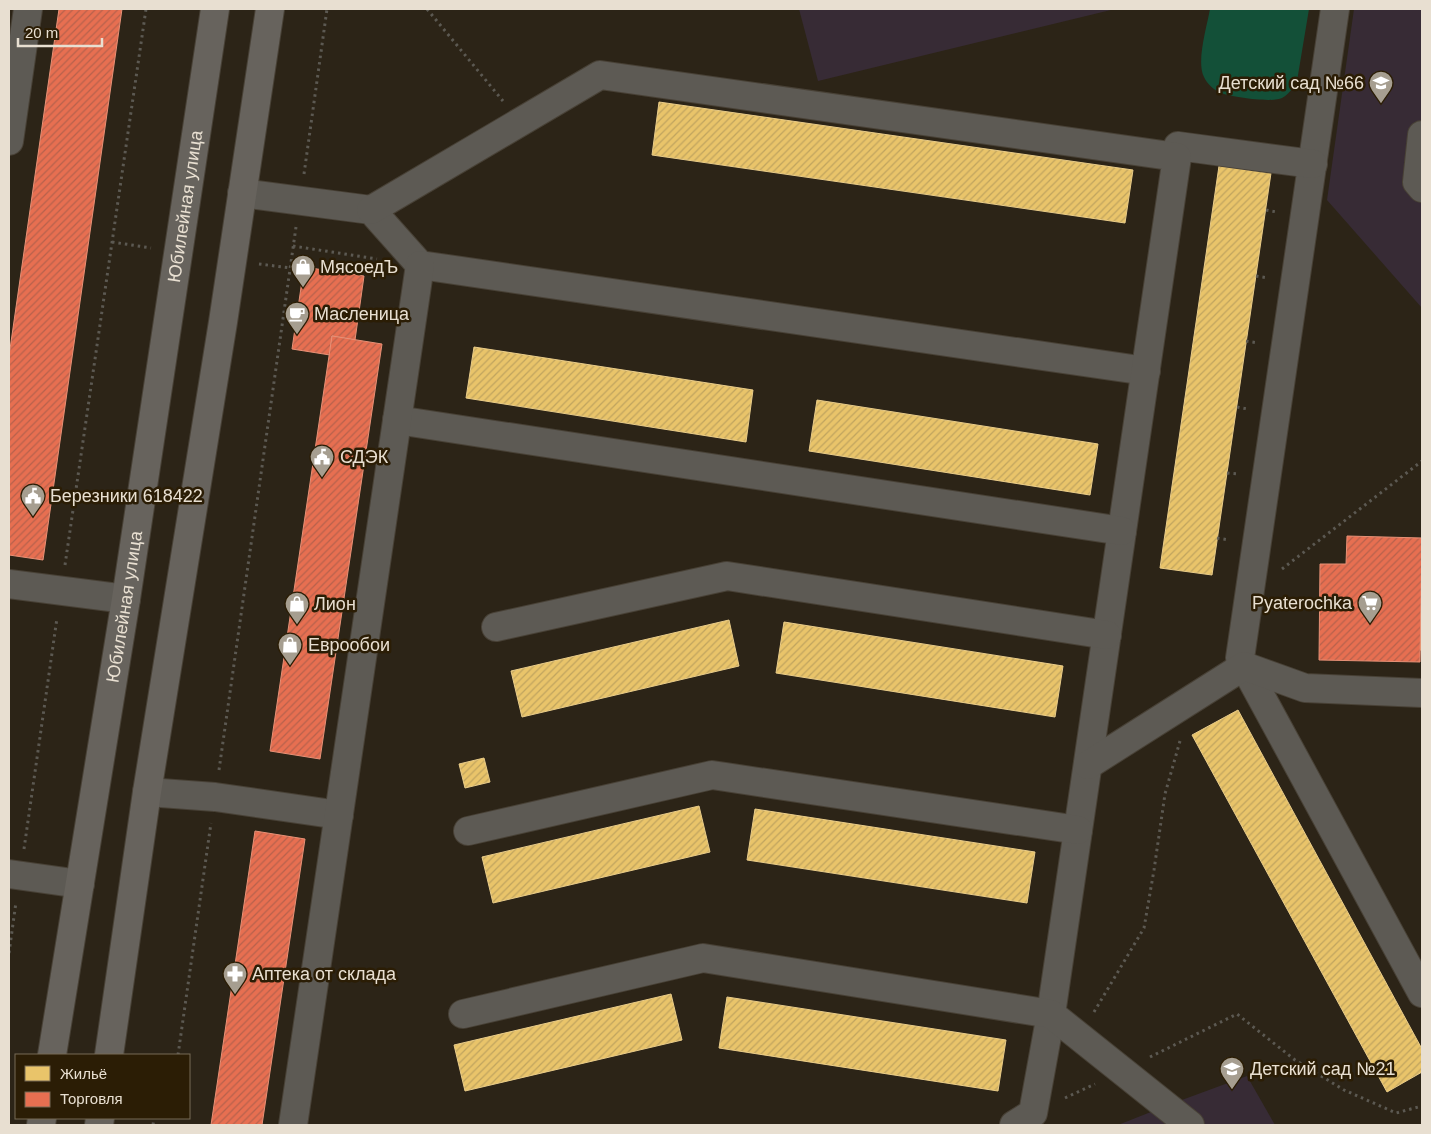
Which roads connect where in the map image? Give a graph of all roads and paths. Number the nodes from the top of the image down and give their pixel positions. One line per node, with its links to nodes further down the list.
1 (28, 9): 10 (lane)
2 (146, 9): 24 (path)
3 (215, 9): 26 (main road, Юбилейная улица)
4 (270, 9): 14 (main road)
5 (327, 9): 15 (path)
6 (427, 9): 8 (path)
7 (1335, 9): 12 (lane)
8 (521, 122): 11 (lane); 16 (lane)
9 (1422, 134): 13 (lane)
10 (9, 141)
11 (1177, 157): 12 (lane); 19 (lane)
12 (1313, 164): 25 (lane)
13 (1422, 188)
14 (242, 193): 15 (lane); 33 (main road)
15 (300, 199): 16 (lane); 17 (path)
16 (371, 210): 18 (lane)
17 (293, 246): 18 (path); 34 (path)
18 (420, 265): 19 (lane); 20 (lane)
19 (1146, 371): 22 (lane)
20 (397, 420): 22 (lane); 35 (lane)
21 (1422, 461): 25 (path)
22 (1122, 531): 28 (lane)
23 (9, 584): 24 (lane)
24 (61, 591): 26 (lane); 38 (path)
25 (1249, 594): 29 (lane)
26 (126, 599): 39 (main road, Юбилейная улица)
27 (496, 628): 28 (lane)
28 (1106, 636): 32 (lane)
29 (1244, 666): 30 (lane); 32 (lane); 41 (lane)
30 (1422, 692)
31 (1182, 733): 44 (path)
32 (1088, 764): 36 (lane)
33 (147, 792): 34 (lane); 46 (main road)
34 (215, 797): 35 (lane); 47 (path)
35 (339, 815): 51 (lane)
36 (1078, 830): 37 (lane); 43 (lane)
37 (468, 831)
38 (14, 875): 39 (lane); 40 (path)
39 (80, 884): 45 (main road, Юбилейная улица)
40 (9, 953)
41 (1422, 993)
42 (463, 1014): 43 (lane)
43 (1051, 1014): 44 (lane); 50 (lane)
44 (1079, 1037): 48 (lane)
45 (52, 1054)
46 (109, 1054)
47 (178, 1054)
48 (1121, 1072): 49 (path); 50 (path); 52 (lane)
49 (1422, 1106)
50 (1023, 1119)
51 (294, 1125)
52 (1190, 1125)

